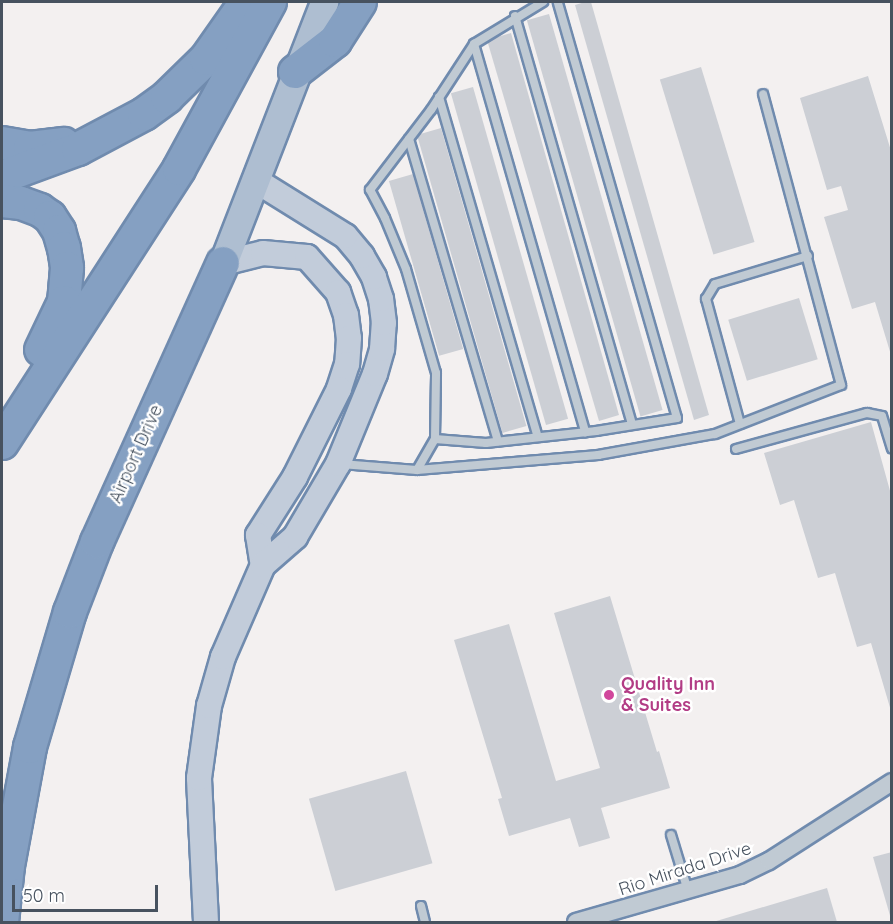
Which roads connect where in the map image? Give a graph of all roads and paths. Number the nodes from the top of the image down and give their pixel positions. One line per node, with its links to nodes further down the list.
1 (246, 2): 12 (highway)
2 (270, 2): 27 (highway)
3 (324, 2): 9 (main road, Airport Drive)
4 (360, 2): 9 (highway)
5 (543, 2): 7 (lane)
6 (558, 2): 22 (lane)
7 (515, 16): 8 (lane); 22 (lane)
8 (474, 44): 11 (lane); 23 (lane)
9 (295, 72): 16 (main road, Airport Drive)
10 (763, 94): 18 (lane)
11 (440, 97): 13 (lane); 24 (lane)
12 (128, 124): 14 (highway); 15 (highway)
13 (409, 139): 25 (lane); 26 (lane)
14 (2, 143)
15 (2, 177)
16 (255, 180): 19 (main road, Airport Drive); 30 (main road)
17 (2, 201): 20 (highway)
18 (807, 256): 21 (lane); 21 (lane)
19 (223, 262): 32 (main road); 37 (highway, Airport Drive)
20 (2, 423)
21 (740, 424): 31 (lane)
22 (632, 425): 23 (lane)
23 (585, 432): 24 (lane)
24 (538, 437): 26 (lane)
25 (435, 439): 26 (lane); 31 (lane)
26 (498, 441)
27 (2, 443)
28 (891, 448): 29 (lane)
29 (736, 449)
30 (338, 464): 31 (lane); 32 (main road)
31 (417, 470)
32 (263, 565): 38 (main road)
33 (891, 782): 35 (street, Rio Mirada Drive)
34 (671, 835): 35 (lane)
35 (688, 891): 40 (street, Rio Mirada Drive)
36 (421, 906): 39 (lane)
37 (2, 922)
38 (206, 922)
39 (425, 922)
40 (576, 922)

